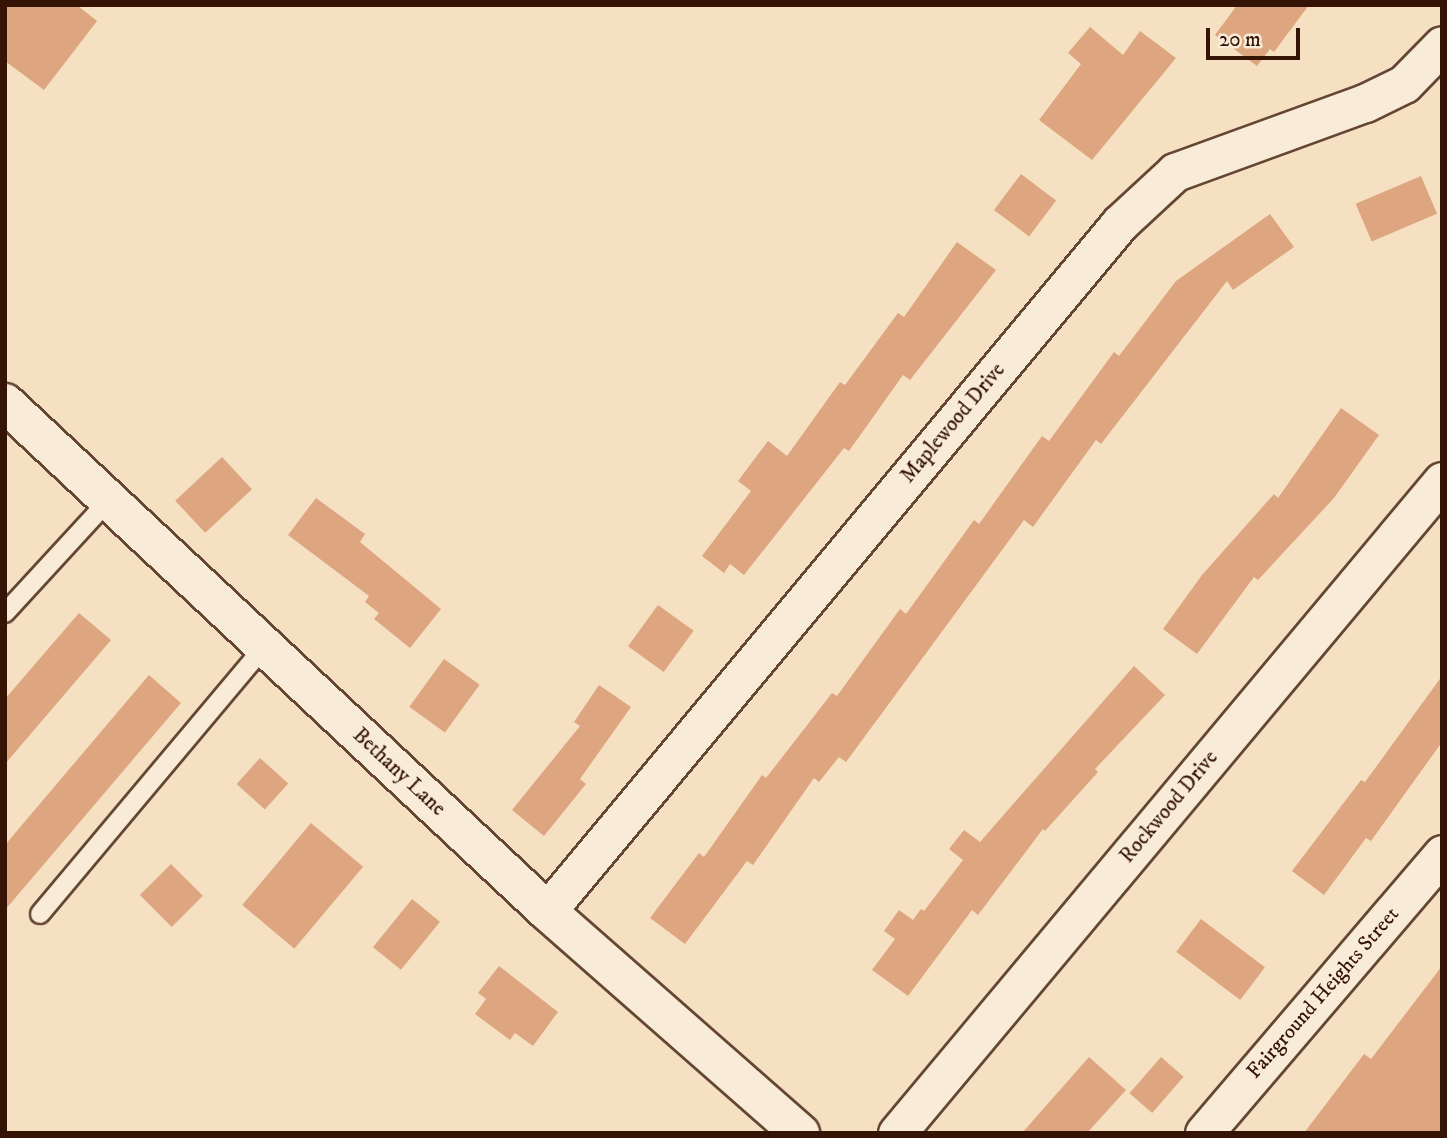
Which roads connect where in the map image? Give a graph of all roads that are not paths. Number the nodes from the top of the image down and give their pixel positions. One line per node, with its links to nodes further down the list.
1 (1442, 45): 8 (street, Maplewood Drive)
2 (5, 403): 4 (street, Bethany Lane)
3 (1442, 481): 11 (street, Rockwood Drive)
4 (109, 500): 5 (lane); 6 (street, Bethany Lane)
5 (5, 613)
6 (265, 646): 8 (street, Bethany Lane); 9 (lane)
7 (1442, 854): 12 (street, Fairground Heights Street)
8 (547, 911): 10 (street, Bethany Lane)
9 (40, 914)
10 (800, 1133)
11 (897, 1133)
12 (1203, 1133)

